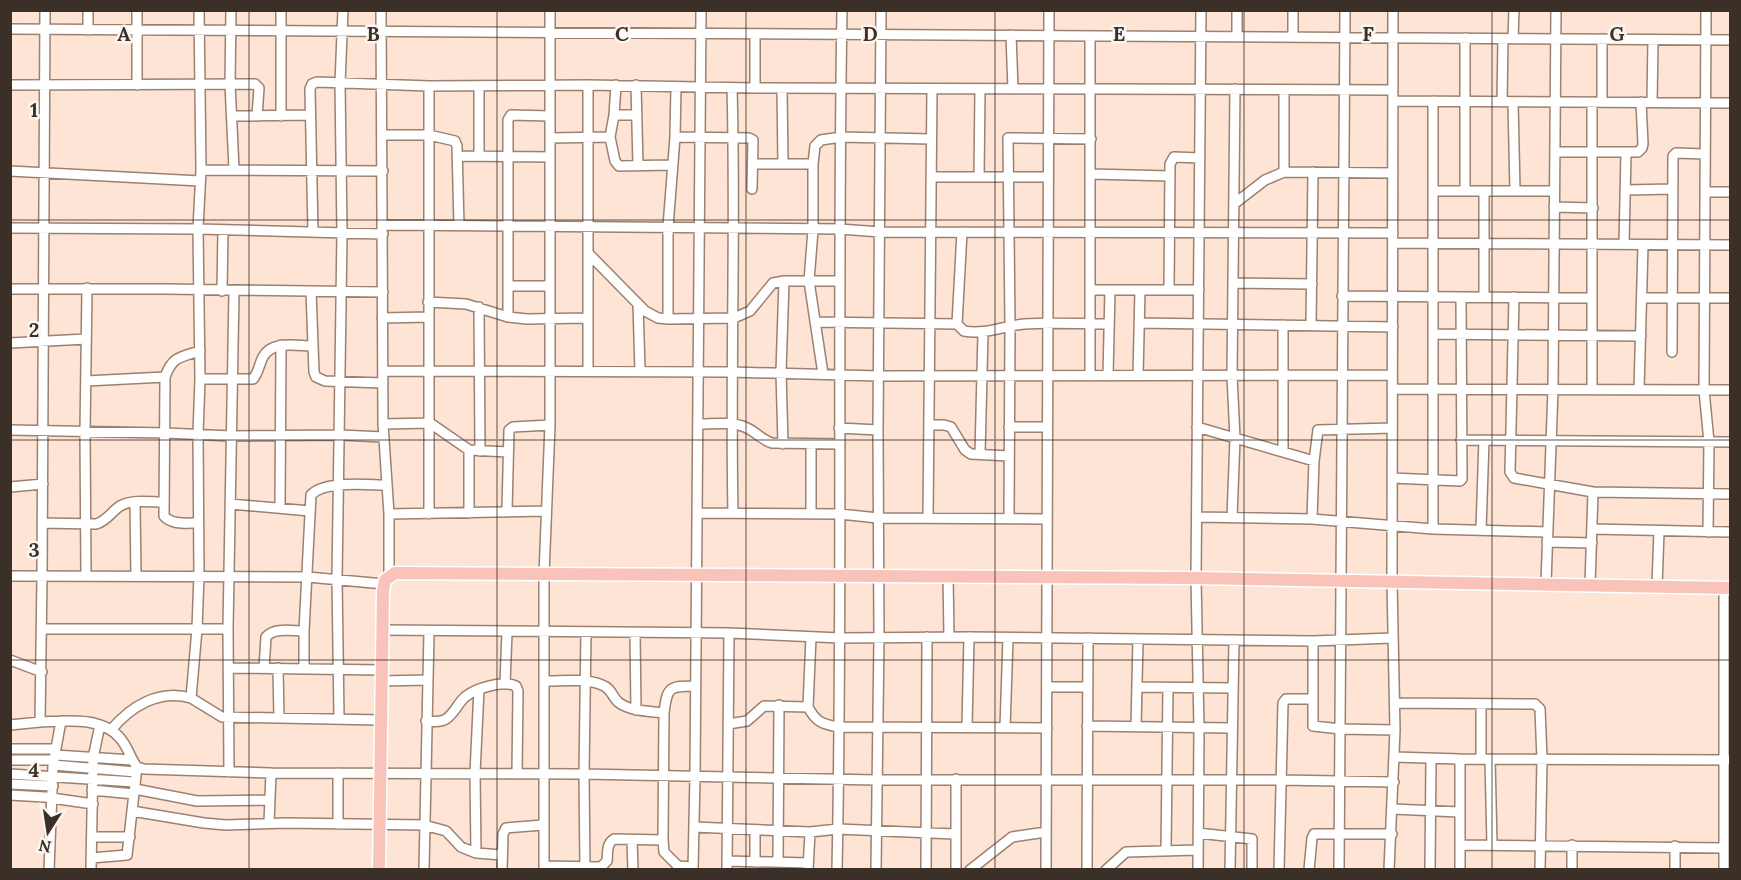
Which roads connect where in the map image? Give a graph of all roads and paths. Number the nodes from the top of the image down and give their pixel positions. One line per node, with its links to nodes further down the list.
1 (45, 10): 24 (street)
2 (88, 10): 25 (street)
3 (137, 10): 23 (street)
4 (199, 10): 26 (street)
5 (231, 10): 27 (street)
6 (281, 10): 28 (street)
7 (343, 10): 29 (street)
8 (381, 10): 30 (street)
9 (550, 10): 31 (street)
10 (701, 10): 32 (street)
11 (842, 10): 34 (street)
12 (881, 10): 35 (street)
13 (1049, 10): 37 (street)
14 (1202, 10): 39 (street)
15 (1237, 10): 40 (street)
16 (1293, 10): 41 (street)
17 (1345, 10): 42 (street)
18 (1394, 10): 43 (street)
19 (1514, 10): 45 (street)
20 (1556, 10): 46 (street)
21 (1706, 10): 49 (street)
22 (10, 29): 24 (street)
23 (136, 29): 25 (street); 26 (street); 60 (street)
24 (45, 30): 25 (street); 59 (street)
25 (88, 30)
26 (200, 30): 27 (street); 54 (street)
27 (231, 30): 28 (street); 52 (street)
28 (281, 30): 29 (street); 97 (street)
29 (343, 31): 30 (street); 51 (street)
30 (382, 31): 31 (street); 55 (street)
31 (550, 32): 32 (street); 63 (street)
32 (701, 33): 33 (street); 65 (street)
33 (755, 33): 34 (street); 67 (street)
34 (842, 34): 35 (street); 68 (street)
35 (881, 34): 36 (street); 69 (street)
36 (1011, 35): 37 (street); 73 (street)
37 (1049, 36): 38 (street); 74 (street)
38 (1090, 36): 39 (street); 75 (street)
39 (1201, 36): 40 (street); 76 (street)
40 (1237, 36): 41 (street)
41 (1293, 37): 42 (street)
42 (1344, 38): 43 (street); 79 (street)
43 (1393, 38): 44 (street); 80 (street)
44 (1465, 38): 45 (street); 83 (street)
45 (1508, 39): 46 (street); 84 (street)
46 (1556, 39): 47 (street); 86 (street)
47 (1602, 39): 48 (street); 87 (street)
48 (1653, 40): 49 (street); 89 (street)
49 (1706, 40): 50 (street); 90 (street)
50 (1731, 40)
51 (340, 83): 55 (street); 92 (street); 130 (street)
52 (230, 84): 54 (street); 95 (street); 96 (street)
53 (10, 85): 59 (street)
54 (200, 85): 60 (street); 128 (street)
55 (382, 85): 61 (street); 99 (street)
56 (588, 85): 57 (street); 63 (street); 101 (street)
57 (616, 85): 58 (street); 93 (street)
58 (636, 85): 64 (street); 94 (street)
59 (45, 86): 60 (street); 135 (street)
60 (137, 86)
61 (429, 86): 62 (street); 100 (street)
62 (479, 86): 63 (street); 117 (street)
63 (550, 86): 98 (street)
64 (676, 87): 65 (street); 103 (street)
65 (700, 87): 66 (street); 109 (street)
66 (732, 88): 67 (street); 107 (street)
67 (755, 88): 70 (street)
68 (841, 88): 69 (street); 70 (street); 104 (street)
69 (881, 88): 71 (street); 105 (street)
70 (782, 89): 122 (street)
71 (932, 89): 72 (street); 110 (street)
72 (980, 89): 73 (street); 140 (street)
73 (1012, 89): 74 (street)
74 (1048, 89): 75 (street); 108 (street)
75 (1091, 89): 76 (street); 111 (street)
76 (1201, 89): 77 (street); 120 (street)
77 (1235, 89): 78 (street); 154 (street)
78 (1284, 90): 79 (street); 132 (street)
79 (1344, 90): 80 (street); 134 (street)
80 (1393, 90): 81 (street)
81 (1393, 101): 82 (street); 136 (street)
82 (1434, 101): 83 (street); 147 (street)
83 (1465, 101): 84 (street); 148 (street)
84 (1502, 102): 85 (street)
85 (1513, 102): 86 (street); 150 (street)
86 (1555, 102): 87 (street); 112 (street)
87 (1597, 102): 88 (street); 113 (street)
88 (1641, 102): 89 (street); 114 (street)
89 (1652, 102): 90 (street)
90 (1706, 103): 91 (street); 115 (street)
91 (1731, 103)
92 (310, 115): 97 (street); 127 (street)
93 (614, 115): 94 (street); 102 (street)
94 (637, 115): 125 (street)
95 (233, 116): 96 (street); 126 (street)
96 (257, 116): 97 (street)
97 (281, 116)
98 (550, 116): 106 (street); 118 (street)
99 (382, 135): 100 (street); 131 (street)
100 (429, 135): 116 (street); 157 (street)
101 (588, 137): 102 (street); 106 (street); 161 (street)
102 (610, 137): 125 (street)
103 (675, 137): 109 (street); 124 (street)
104 (841, 137): 105 (street); 123 (street); 169 (street)
105 (880, 137): 110 (street); 173 (street)
106 (550, 138): 119 (street)
107 (733, 138): 109 (street); 121 (street); 165 (street)
108 (1049, 138): 111 (street); 141 (street); 142 (street)
109 (700, 139): 164 (street)
110 (931, 139): 139 (street)
111 (1091, 139): 137 (street)
112 (1555, 152): 113 (street); 151 (street)
113 (1592, 152): 114 (street); 156 (street)
114 (1626, 152): 146 (street)
115 (1705, 154): 145 (street); 152 (street)
116 (457, 156): 117 (street); 158 (street)
117 (479, 156): 118 (street)
118 (509, 157): 119 (street); 159 (street)
119 (550, 157): 160 (street)
120 (1200, 158): 138 (street); 181 (street)
121 (753, 164): 122 (street); 144 (street)
122 (783, 164): 123 (street)
123 (813, 164): 171 (street)
124 (671, 165): 125 (street); 162 (street)
125 (638, 166)
126 (234, 169): 127 (street); 128 (street)
127 (312, 169): 130 (street); 172 (street)
128 (201, 170): 143 (street)
129 (10, 171): 135 (street)
130 (341, 171): 131 (street); 178 (street)
131 (382, 171): 168 (street)
132 (1284, 172): 133 (street); 154 (street)
133 (1313, 172): 134 (street); 183 (street)
134 (1343, 172): 136 (street); 184 (street)
135 (44, 173): 143 (street); 166 (street)
136 (1393, 173): 185 (street)
137 (1091, 174): 138 (street); 179 (street)
138 (1170, 176): 180 (street)
139 (931, 177): 140 (street); 174 (street)
140 (979, 177): 141 (street)
141 (1008, 177): 142 (street); 176 (street)
142 (1048, 177): 177 (street)
143 (200, 180): 167 (street)
144 (752, 189)
145 (1673, 189): 146 (street); 192 (street)
146 (1625, 190): 190 (street)
147 (1433, 191): 148 (street); 186 (street)
148 (1465, 191): 149 (street)
149 (1484, 191): 150 (street); 187 (street)
150 (1515, 191): 151 (street)
151 (1554, 191): 155 (street)
152 (1705, 192): 153 (street); 193 (street)
153 (1731, 192)
154 (1234, 204): 182 (street)
155 (1554, 207): 156 (street); 188 (street)
156 (1593, 208): 189 (street)
157 (428, 225): 158 (street); 168 (street); 229 (street)
158 (459, 226): 159 (street)
159 (508, 227): 160 (street); 201 (street)
160 (551, 227): 161 (street); 202 (street)
161 (588, 227): 162 (street); 195 (street)
162 (668, 227): 164 (street); 238 (street)
163 (10, 228): 166 (street)
164 (700, 228): 165 (street); 239 (street)
165 (732, 228): 171 (street); 236 (street)
166 (44, 229): 167 (street); 205 (street)
167 (198, 229): 170 (street); 211 (street)
168 (383, 229): 178 (street); 216 (street)
169 (840, 229): 171 (street); 173 (street); 198 (street)
170 (223, 230): 172 (street); 212 (street)
171 (813, 230): 197 (street)
172 (313, 232): 178 (street)
173 (880, 232): 174 (street); 243 (street)
174 (930, 232): 175 (street); 244 (street)
175 (962, 232): 176 (street); 245 (street)
176 (1008, 232): 177 (street); 251 (street)
177 (1048, 232): 179 (street); 246 (street)
178 (342, 233): 215 (street)
179 (1091, 233): 180 (street); 206 (street)
180 (1169, 233): 181 (street); 209 (street)
181 (1200, 233): 182 (street); 210 (street)
182 (1234, 233): 183 (street); 199 (street)
183 (1312, 233): 184 (street); 200 (street)
184 (1342, 233): 185 (street); 217 (street)
185 (1393, 238): 186 (street); 218 (street)
186 (1433, 244): 187 (street); 219 (street)
187 (1484, 244): 188 (street); 221 (street)
188 (1554, 244): 189 (street); 223 (street)
189 (1593, 244): 190 (street); 224 (street)
190 (1624, 244): 191 (street)
191 (1643, 244): 192 (street); 225 (street)
192 (1673, 245): 193 (street); 226 (street)
193 (1705, 245): 194 (street); 227 (street)
194 (1731, 245)
195 (588, 253): 230 (street); 235 (street)
196 (784, 281): 197 (street); 236 (street); 278 (street)
197 (809, 281): 198 (street); 240 (street)
198 (840, 281): 241 (street)
199 (1233, 283): 200 (street); 250 (street)
200 (1312, 284): 253 (street)
201 (508, 286): 202 (street); 233 (street)
202 (550, 286): 237 (street)
203 (87, 288): 205 (street); 211 (street); 263 (street)
204 (10, 289): 205 (street)
205 (44, 289): 264 (street)
206 (1091, 290): 207 (street); 247 (street)
207 (1110, 290): 208 (street); 248 (street)
208 (1140, 290): 209 (street); 242 (street)
209 (1168, 290): 210 (street)
210 (1199, 290): 249 (street)
211 (198, 291): 212 (street); 268 (street)
212 (222, 291): 213 (street)
213 (234, 291): 214 (street); 296 (street)
214 (312, 291): 215 (street); 267 (street)
215 (342, 292): 216 (street); 298 (street)
216 (383, 292): 234 (street)
217 (1342, 296): 218 (street); 254 (street)
218 (1393, 296): 219 (street); 255 (street)
219 (1434, 297): 220 (street); 257 (street)
220 (1461, 297): 221 (street); 258 (street)
221 (1484, 297): 222 (street)
222 (1514, 297): 223 (street); 259 (street)
223 (1554, 297): 224 (street); 260 (street)
224 (1592, 298): 261 (street)
225 (1642, 298): 226 (street); 262 (street)
226 (1673, 298): 227 (street); 269 (street)
227 (1705, 298): 228 (street); 307 (street)
228 (1731, 298)
229 (428, 302): 231 (street); 232 (street)
230 (638, 304): 238 (street); 275 (street)
231 (479, 307): 233 (street); 272 (street)
232 (428, 317): 234 (street); 271 (street)
233 (508, 317): 237 (street)
234 (382, 318): 270 (street)
235 (588, 318): 237 (street); 274 (street)
236 (734, 318): 239 (street); 277 (street)
237 (550, 319): 273 (street)
238 (668, 319): 239 (street)
239 (700, 320): 276 (street)
240 (815, 322): 241 (street); 279 (street)
241 (839, 323): 243 (street); 280 (street)
242 (1140, 323): 249 (street); 290 (street)
243 (879, 324): 244 (street); 286 (street)
244 (929, 324): 245 (street); 287 (street)
245 (957, 324): 256 (street)
246 (1048, 324): 247 (street); 251 (street); 282 (street)
247 (1091, 324): 248 (street); 283 (street)
248 (1109, 324): 289 (street)
249 (1198, 324): 250 (street); 291 (street)
250 (1233, 324): 252 (street); 292 (street)
251 (1010, 325): 256 (street); 281 (street)
252 (1283, 325): 253 (street); 293 (street)
253 (1311, 326): 254 (street)
254 (1342, 326): 255 (street); 284 (street)
255 (1393, 327): 285 (street)
256 (983, 333): 288 (street)
257 (1433, 334): 258 (street); 301 (street)
258 (1461, 334): 259 (street); 302 (street)
259 (1513, 334): 260 (street); 303 (street)
260 (1553, 335): 261 (street); 304 (street)
261 (1592, 335): 262 (street); 305 (street)
262 (1641, 336): 306 (street)
263 (86, 339): 264 (street); 297 (street)
264 (43, 340): 265 (street); 323 (street)
265 (10, 343)
266 (281, 345): 267 (street); 296 (street); 327 (street)
267 (313, 346): 298 (street)
268 (200, 351): 294 (street); 295 (street)
269 (1672, 352)
270 (383, 370): 271 (street); 299 (street)
271 (429, 370): 272 (street); 309 (street)
272 (479, 371): 273 (street); 342 (street)
273 (550, 371): 274 (street); 313 (street)
274 (588, 371): 275 (street)
275 (640, 371): 276 (street)
276 (698, 372): 277 (street); 311 (street)
277 (731, 372): 278 (street); 312 (street)
278 (781, 372): 279 (street); 338 (street)
279 (823, 374): 280 (street)
280 (839, 375): 286 (street); 318 (street)
281 (1010, 375): 282 (street); 288 (street); 315 (street)
282 (1048, 375): 283 (street); 316 (street)
283 (1090, 375): 289 (street)
284 (1341, 375): 285 (street); 293 (street); 319 (street)
285 (1392, 375): 300 (street)
286 (879, 376): 287 (street); 322 (street)
287 (929, 376): 288 (street); 314 (street)
288 (982, 376): 345 (street)
289 (1108, 376): 290 (street)
290 (1138, 376): 291 (street)
291 (1198, 376): 292 (street); 317 (street)
292 (1232, 376): 293 (street); 331 (street)
293 (1282, 376): 344 (street)
294 (165, 377): 297 (street); 325 (street)
295 (200, 379): 296 (street); 326 (street)
296 (231, 380): 329 (street)
297 (86, 381): 324 (street)
298 (341, 382): 299 (street); 328 (street)
299 (383, 383): 310 (street)
300 (1392, 388): 301 (street); 320 (street)
301 (1433, 389): 302 (street); 349 (street)
302 (1461, 389): 303 (street); 332 (street)
303 (1512, 389): 304 (street); 334 (street)
304 (1552, 389): 305 (street); 335 (street)
305 (1592, 390): 306 (street)
306 (1639, 390): 307 (street)
307 (1704, 390): 308 (street); 336 (street)
308 (1731, 390)
309 (430, 423): 310 (street); 341 (street); 369 (street)
310 (383, 424): 330 (street)
311 (698, 424): 312 (street); 366 (street)
312 (731, 424): 338 (street); 367 (street)
313 (550, 425): 343 (street); 364 (street)
314 (929, 425): 345 (street); 374 (street)
315 (1010, 427): 316 (street); 346 (street)
316 (1047, 427): 377 (street)
317 (1197, 427): 331 (street); 372 (street)
318 (839, 428): 322 (street); 340 (street)
319 (1341, 428): 320 (street); 347 (street); 379 (street)
320 (1392, 428): 348 (street)
321 (10, 430): 323 (street)
322 (878, 430): 373 (street)
323 (43, 431): 324 (street); 350 (street)
324 (85, 432): 325 (street); 380 (street)
325 (166, 433): 326 (street); 359 (street)
326 (198, 434): 329 (street); 382 (street)
327 (281, 435): 328 (street); 329 (street); 361 (street)
328 (340, 435): 330 (street); 351 (street)
329 (231, 436): 360 (street)
330 (383, 437): 352 (street)
331 (1235, 438): 344 (street); 376 (street)
332 (1461, 440): 333 (street); 349 (street)
333 (1484, 440): 334 (street); 386 (street)
334 (1511, 440): 335 (street); 353 (street)
335 (1550, 441): 336 (street); 353 (street)
336 (1708, 442): 337 (street); 356 (street)
337 (1731, 442)
338 (783, 444): 339 (street)
339 (812, 444): 340 (street); 370 (street)
340 (840, 444): 371 (street)
341 (469, 450): 342 (street); 365 (street)
342 (480, 452): 343 (street)
343 (508, 452): 363 (street)
344 (1283, 452): 347 (street)
345 (980, 454): 346 (street)
346 (1009, 456): 375 (street)
347 (1314, 461): 378 (street)
348 (1392, 478): 349 (street); 383 (street)
349 (1434, 481): 384 (street)
350 (42, 484): 354 (street); 381 (street)
351 (340, 485): 352 (street); 362 (street); 406 (street)
352 (387, 485): 368 (street)
353 (1550, 485): 355 (street); 390 (street)
354 (10, 487)
355 (1593, 492): 356 (street); 385 (street)
356 (1708, 494): 357 (street); 388 (street)
357 (1731, 494)
358 (135, 502): 359 (street); 380 (street); 400 (street)
359 (164, 502): 382 (street)
360 (230, 504): 361 (street); 402 (street)
361 (280, 507): 362 (street)
362 (310, 510): 403 (street)
363 (507, 511): 364 (street); 365 (street)
364 (546, 511): 392 (street)
365 (469, 513): 369 (street)
366 (698, 513): 367 (street); 394 (street)
367 (733, 513): 370 (street)
368 (389, 514): 369 (street); 407 (street)
369 (429, 514)
370 (811, 514): 371 (street)
371 (840, 514): 373 (street); 395 (street)
372 (1197, 517): 376 (street); 405 (street)
373 (878, 518): 374 (street); 401 (street)
374 (928, 518): 375 (street)
375 (1009, 518): 377 (street)
376 (1232, 518): 378 (street)
377 (1047, 519): 404 (street)
378 (1312, 519): 379 (street)
379 (1341, 521): 383 (street); 408 (street)
380 (85, 522): 381 (street); 399 (street)
381 (42, 523): 398 (street)
382 (198, 523): 393 (street)
383 (1392, 527): 384 (street); 409 (street)
384 (1433, 529): 386 (street)
385 (1592, 529): 387 (street); 391 (street)
386 (1481, 530): 390 (street)
387 (1659, 531): 388 (street); 412 (street)
388 (1708, 532): 389 (street)
389 (1731, 532)
390 (1548, 537): 391 (street); 410 (street)
391 (1592, 543): 411 (street)
392 (544, 574): 394 (main road); 407 (main road); 421 (street)
393 (199, 575): 400 (street); 402 (street); 415 (street)
394 (697, 575): 395 (main road); 424 (street)
395 (840, 575): 401 (main road); 430 (street)
396 (948, 575): 401 (main road); 404 (main road); 426 (street)
397 (10, 576): 398 (street)
398 (42, 576): 399 (street); 414 (street)
399 (86, 576): 400 (street)
400 (136, 576)
401 (878, 576): 431 (street)
402 (230, 577): 403 (street); 416 (street)
403 (308, 577): 406 (street); 418 (street)
404 (1047, 577): 405 (main road); 433 (street)
405 (1196, 578): 408 (main road); 437 (street)
406 (338, 579): 407 (street); 446 (street)
407 (386, 580): 417 (main road)
408 (1342, 580): 409 (main road); 440 (street)
409 (1392, 582): 410 (main road); 435 (street)
410 (1546, 583): 411 (main road)
411 (1590, 585): 412 (main road)
412 (1657, 586): 413 (main road)
413 (1727, 588): 502 (street)
414 (42, 629): 415 (street); 447 (street)
415 (197, 629): 416 (street); 461 (street)
416 (228, 629): 442 (street)
417 (382, 630): 419 (street); 448 (main road)
418 (304, 631): 443 (street); 445 (street)
419 (429, 632): 420 (street); 449 (street)
420 (507, 632): 421 (street); 452 (street)
421 (544, 632): 422 (street); 450 (street)
422 (586, 632): 423 (street); 451 (street)
423 (635, 633): 424 (street); 467 (street)
424 (697, 633): 425 (street); 453 (street)
425 (729, 633): 427 (street); 476 (street)
426 (949, 636): 428 (street); 429 (street)
427 (811, 637): 430 (street); 466 (street)
428 (927, 637): 431 (street); 482 (street)
429 (969, 637): 432 (street); 483 (street)
430 (840, 638): 431 (street); 481 (street)
431 (879, 638): 479 (street)
432 (1008, 638): 433 (street); 486 (street)
433 (1048, 638): 434 (street); 454 (street)
434 (1088, 638): 436 (street); 455 (street)
435 (1392, 638): 440 (street); 463 (street)
436 (1138, 639): 437 (street); 456 (street)
437 (1197, 639): 438 (street); 460 (street)
438 (1234, 640): 439 (street); 458 (street)
439 (1312, 641): 440 (street); 462 (street)
440 (1341, 641): 490 (street)
441 (10, 660): 447 (street)
442 (228, 668): 443 (street); 469 (street)
443 (264, 668): 444 (street)
444 (278, 668): 445 (street); 470 (street)
445 (304, 668): 446 (street)
446 (337, 669): 448 (street); 471 (street)
447 (42, 672): 475 (street)
448 (381, 676): 449 (street); 472 (main road)
449 (427, 680): 474 (street)
450 (545, 681): 451 (street); 511 (street)
451 (586, 681): 467 (street); 514 (street)
452 (505, 684): 459 (street); 510 (street)
453 (695, 686): 468 (street); 516 (street)
454 (1047, 687): 455 (street); 487 (street)
455 (1088, 687): 480 (street)
456 (1137, 687): 457 (street); 484 (street)
457 (1168, 688): 460 (street); 485 (street)
458 (1232, 688): 460 (street); 489 (street)
459 (479, 689): 474 (street); 509 (street)
460 (1198, 689): 488 (street)
461 (190, 699): 469 (street); 491 (street)
462 (1312, 699): 490 (street); 527 (street)
463 (1395, 703): 465 (street); 492 (street)
464 (779, 705): 466 (street); 476 (street); 518 (street)
465 (1481, 705): 499 (street); 500 (street)
466 (808, 707): 481 (street)
467 (636, 710): 468 (street)
468 (664, 713): 515 (street)
469 (229, 718): 470 (street); 504 (street)
470 (279, 718): 471 (street)
471 (339, 718): 472 (street)
472 (380, 720): 505 (main road)
473 (60, 721): 475 (street); 478 (street); 495 (street)
474 (426, 721): 506 (street)
475 (40, 722): 477 (street)
476 (728, 724): 517 (street)
477 (10, 725)
478 (100, 725): 491 (street); 496 (street)
479 (878, 726): 481 (street); 482 (street); 522 (street)
480 (1087, 726): 484 (street); 521 (street)
481 (838, 727): 519 (street)
482 (926, 727): 483 (street); 523 (street)
483 (967, 727): 486 (street)
484 (1136, 727): 485 (street)
485 (1166, 727): 488 (street); 525 (street)
486 (1005, 728): 487 (street)
487 (1047, 728): 520 (street)
488 (1199, 728): 489 (street); 526 (street)
489 (1231, 728): 529 (street)
490 (1341, 729): 492 (street); 530 (street)
491 (111, 730): 503 (street)
492 (1395, 730): 494 (street)
493 (10, 749): 495 (street)
494 (1394, 757): 497 (street); 531 (street)
495 (54, 758): 496 (street); 501 (street); 513 (street); 528 (street)
496 (93, 758): 503 (street); 513 (street)
497 (1431, 759): 498 (street); 541 (street)
498 (1460, 759): 499 (street); 542 (street)
499 (1485, 759): 500 (street); 567 (street)
500 (1542, 759): 502 (street); 569 (street)
501 (10, 760)
502 (1728, 760): 549 (street)
503 (135, 766): 504 (street); 513 (street); 533 (street)
504 (229, 772): 507 (street)
505 (380, 772): 506 (street); 508 (street); 545 (main road)
506 (425, 772): 509 (street); 546 (street)
507 (271, 773): 508 (street); 537 (street)
508 (338, 773): 544 (street)
509 (476, 773): 510 (street); 575 (street)
510 (517, 773): 511 (street)
511 (544, 773): 514 (street); 547 (street)
512 (10, 774): 528 (street)
513 (93, 774): 528 (street); 533 (street); 534 (street)
514 (584, 774): 515 (street); 583 (street)
515 (664, 775): 516 (street); 566 (street)
516 (695, 775): 517 (street); 548 (street)
517 (727, 775): 518 (street); 550 (street)
518 (778, 778): 519 (street); 553 (street)
519 (838, 778): 522 (street); 551 (street)
520 (1046, 779): 521 (street); 524 (street); 556 (street)
521 (1087, 779): 525 (street); 597 (street)
522 (876, 780): 523 (street); 554 (street)
523 (926, 780): 524 (street); 557 (street)
524 (956, 780): 559 (street)
525 (1167, 780): 526 (street); 573 (street)
526 (1198, 780): 529 (street); 558 (street)
527 (1281, 780): 529 (street); 530 (street); 602 (street)
528 (53, 781): 532 (street); 536 (street)
529 (1232, 781): 562 (street)
530 (1341, 781): 531 (street); 560 (street)
531 (1394, 782): 539 (street)
532 (10, 784)
533 (135, 788): 534 (street); 537 (street); 540 (street)
534 (93, 790): 538 (street)
535 (10, 795): 536 (street)
536 (52, 799): 538 (street); 585 (street)
537 (270, 800): 543 (street)
538 (93, 804): 563 (street)
539 (1393, 809): 541 (street); 561 (street)
540 (132, 811): 543 (street); 564 (street)
541 (1429, 812): 542 (street); 606 (street)
542 (1459, 812): 568 (street)
543 (269, 823): 544 (street)
544 (338, 824): 545 (street)
545 (380, 824): 546 (street); 587 (main road)
546 (424, 825): 575 (street); 588 (street)
547 (543, 825): 576 (street); 582 (street)
548 (694, 827): 550 (street); 584 (street)
549 (1727, 828): 572 (street)
550 (727, 829): 552 (street); 580 (street)
551 (838, 829): 554 (street); 555 (street); 591 (street)
552 (756, 830): 553 (street); 578 (street)
553 (778, 831): 555 (street); 579 (street)
554 (876, 831): 557 (street); 592 (street)
555 (810, 832): 581 (street)
556 (1046, 832): 595 (street); 596 (street)
557 (926, 833): 559 (street); 593 (street)
558 (1198, 833): 562 (street); 574 (street)
559 (955, 834): 594 (street)
560 (1340, 834): 561 (street); 603 (street); 604 (street)
561 (1392, 834): 605 (street)
562 (1230, 835): 600 (street); 601 (street)
563 (92, 837): 564 (street); 577 (street)
564 (130, 837): 577 (street)
565 (632, 840): 566 (street); 583 (street); 590 (street)
566 (663, 840): 584 (street)
567 (1492, 844): 568 (street); 569 (street)
568 (1460, 845): 607 (street)
569 (1541, 845): 570 (street); 608 (street)
570 (1572, 845): 571 (street); 609 (street)
571 (1675, 846): 572 (street); 610 (street)
572 (1724, 848): 611 (street)
573 (1166, 850): 574 (street); 598 (street)
574 (1198, 850): 599 (street)
575 (476, 853): 576 (street)
576 (502, 855): 589 (street)
577 (91, 858): 586 (street)
578 (754, 862): 579 (street); 580 (street)
579 (778, 862): 581 (street)
580 (727, 865)
581 (808, 866)
582 (544, 868): 583 (street)
583 (585, 868)
584 (693, 868)
585 (49, 870)
586 (91, 870)
587 (379, 870)
588 (424, 870)
589 (502, 870)
590 (633, 870)
591 (837, 870)
592 (876, 870)
593 (926, 870)
594 (956, 870)
595 (970, 870)
596 (1046, 870)
597 (1087, 870)
598 (1106, 870)
599 (1198, 870)
600 (1230, 870)
601 (1252, 870)
602 (1279, 870)
603 (1309, 870)
604 (1339, 870)
605 (1389, 870)
606 (1430, 870)
607 (1460, 870)
608 (1540, 870)
609 (1572, 870)
610 (1675, 870)
611 (1724, 870)

